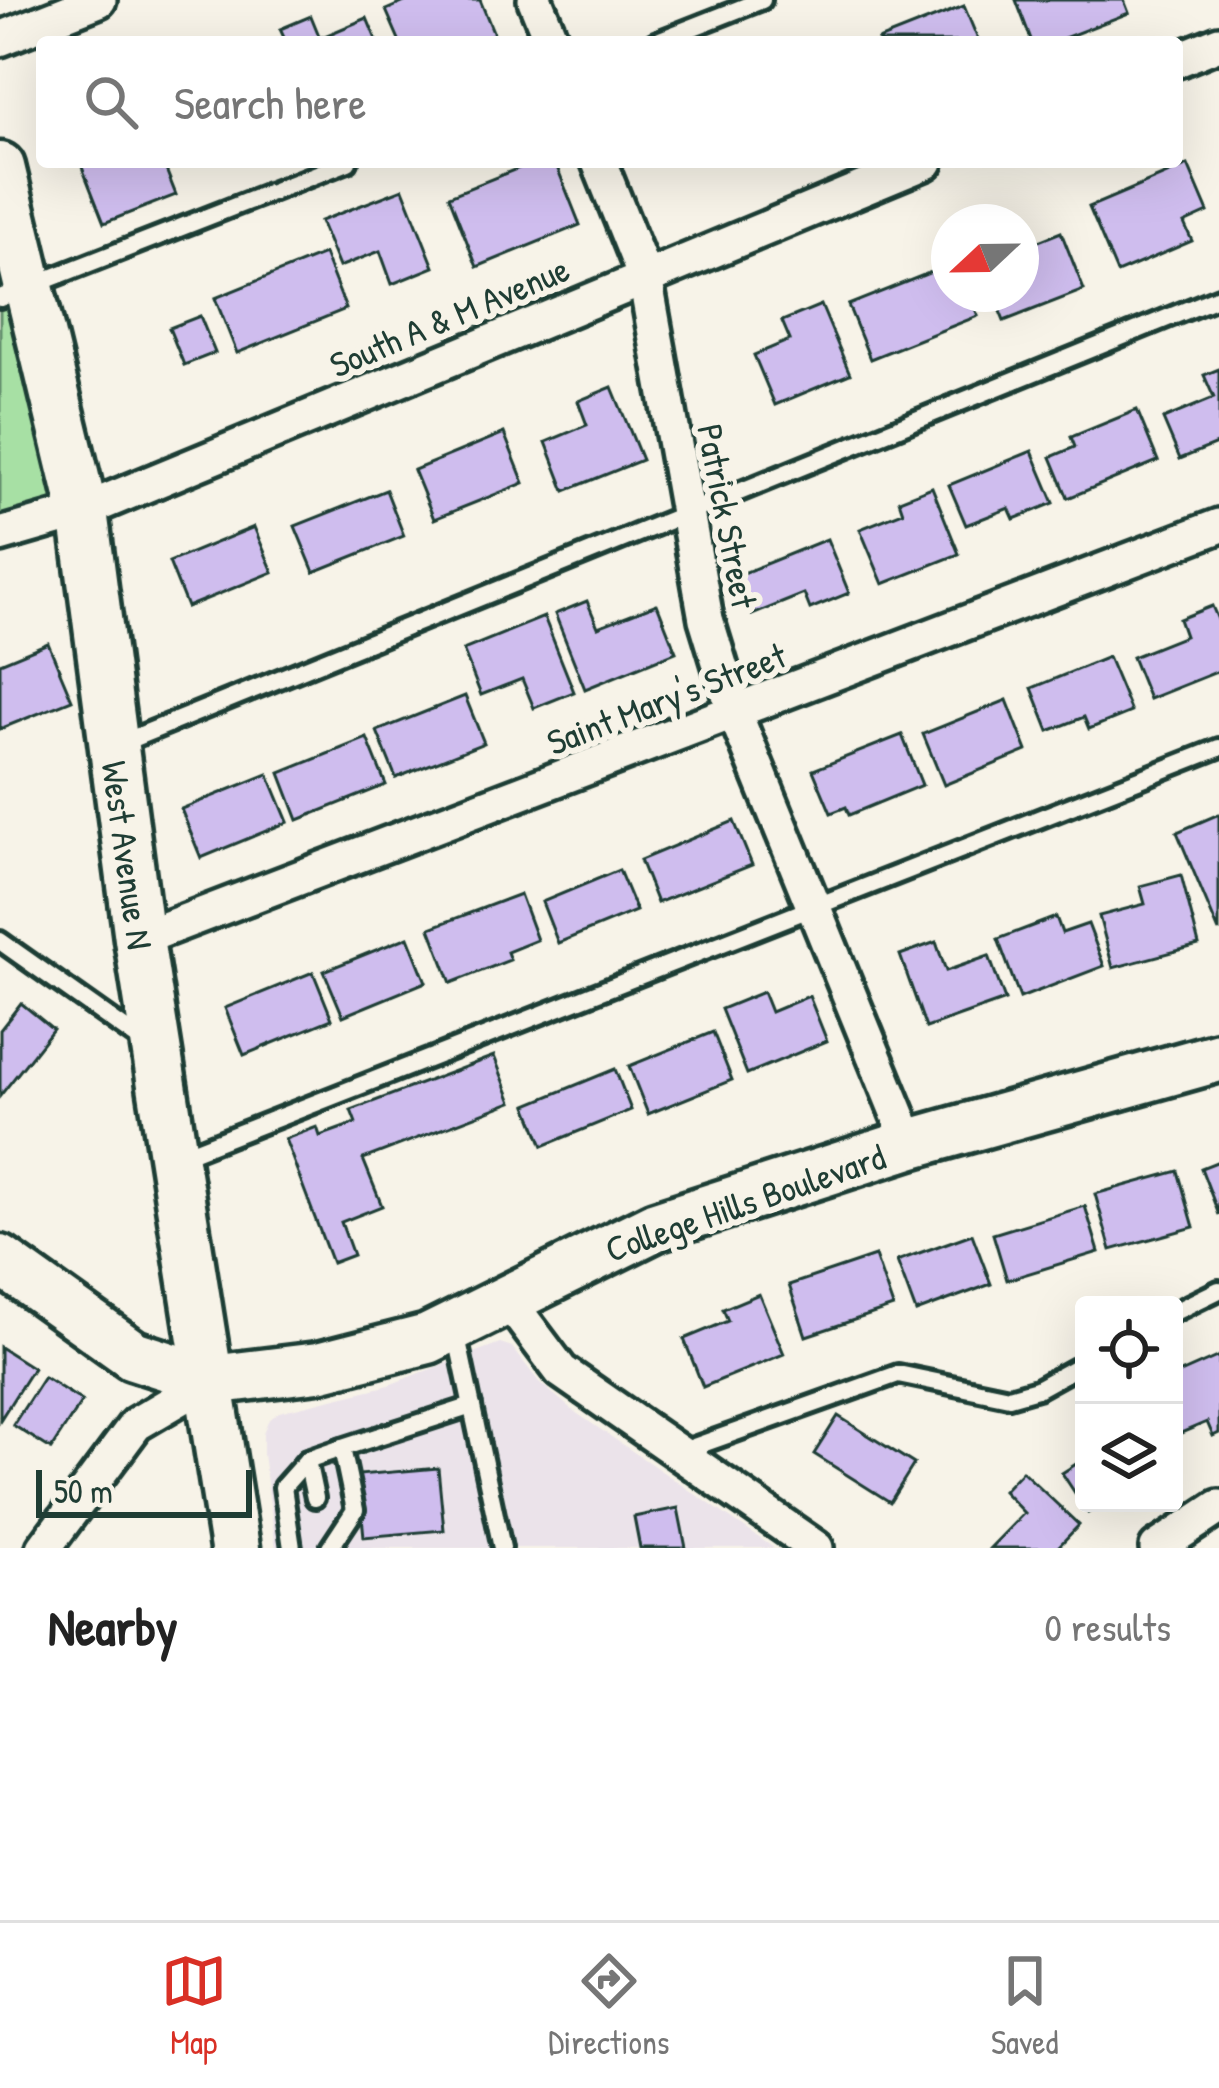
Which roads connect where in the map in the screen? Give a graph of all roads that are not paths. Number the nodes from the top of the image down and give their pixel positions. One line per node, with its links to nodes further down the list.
1 (99, 0): 6 (street)
2 (535, 0): 4 (street)
3 (762, 0): 5 (lane)
4 (550, 36)
5 (670, 36)
6 (0, 39)
7 (1219, 43): 8 (street)
8 (1183, 58)
9 (0, 167): 14 (main road, West Avenue N)
10 (333, 168): 14 (lane)
11 (601, 168): 13 (street, Patrick Street)
12 (911, 168): 13 (street, South A & M Avenue)
13 (644, 277): 16 (street, South A & M Avenue); 17 (street, Patrick Street)
14 (15, 293): 16 (main road, West Avenue N)
15 (1219, 297): 17 (lane)
16 (82, 511): 19 (street, South A & M Avenue); 21 (main road, West Avenue N)
17 (687, 513): 20 (street, Patrick Street); 21 (lane)
18 (1219, 526): 20 (street, Saint Mary's Street)
19 (0, 536)
20 (736, 714): 23 (street, Patrick Street); 24 (street, Saint Mary's Street)
21 (114, 746): 24 (main road, West Avenue N)
22 (1219, 748): 23 (lane)
23 (814, 908): 28 (street, Patrick Street); 29 (lane)
24 (139, 939): 26 (main road, West Avenue N)
25 (0, 941): 26 (lane)
26 (158, 1052): 29 (main road, West Avenue N)
27 (1219, 1057): 28 (main road, College Hills Boulevard)
28 (910, 1144): 32 (main road, College Hills Boulevard)
29 (175, 1159): 36 (main road, West Avenue N)
30 (0, 1260): 36 (main road)
31 (1219, 1290): 33 (lane)
32 (507, 1299): 34 (main road, College Hills Boulevard); 39 (street)
33 (1183, 1308)
34 (454, 1325): 36 (main road, College Hills Boulevard); 37 (lane)
35 (1075, 1368): 39 (lane)
36 (211, 1380): 44 (street); 45 (main road, West Avenue N)
37 (472, 1406): 38 (lane); 47 (lane)
38 (342, 1448): 40 (lane); 43 (lane)
39 (676, 1453): 48 (street)
40 (307, 1460): 41 (lane); 46 (lane)
41 (315, 1498)
42 (1219, 1507): 49 (street)
43 (325, 1542)
44 (44, 1548)
45 (236, 1548)
46 (292, 1548)
47 (502, 1548)
48 (816, 1548)
49 (1157, 1548)

